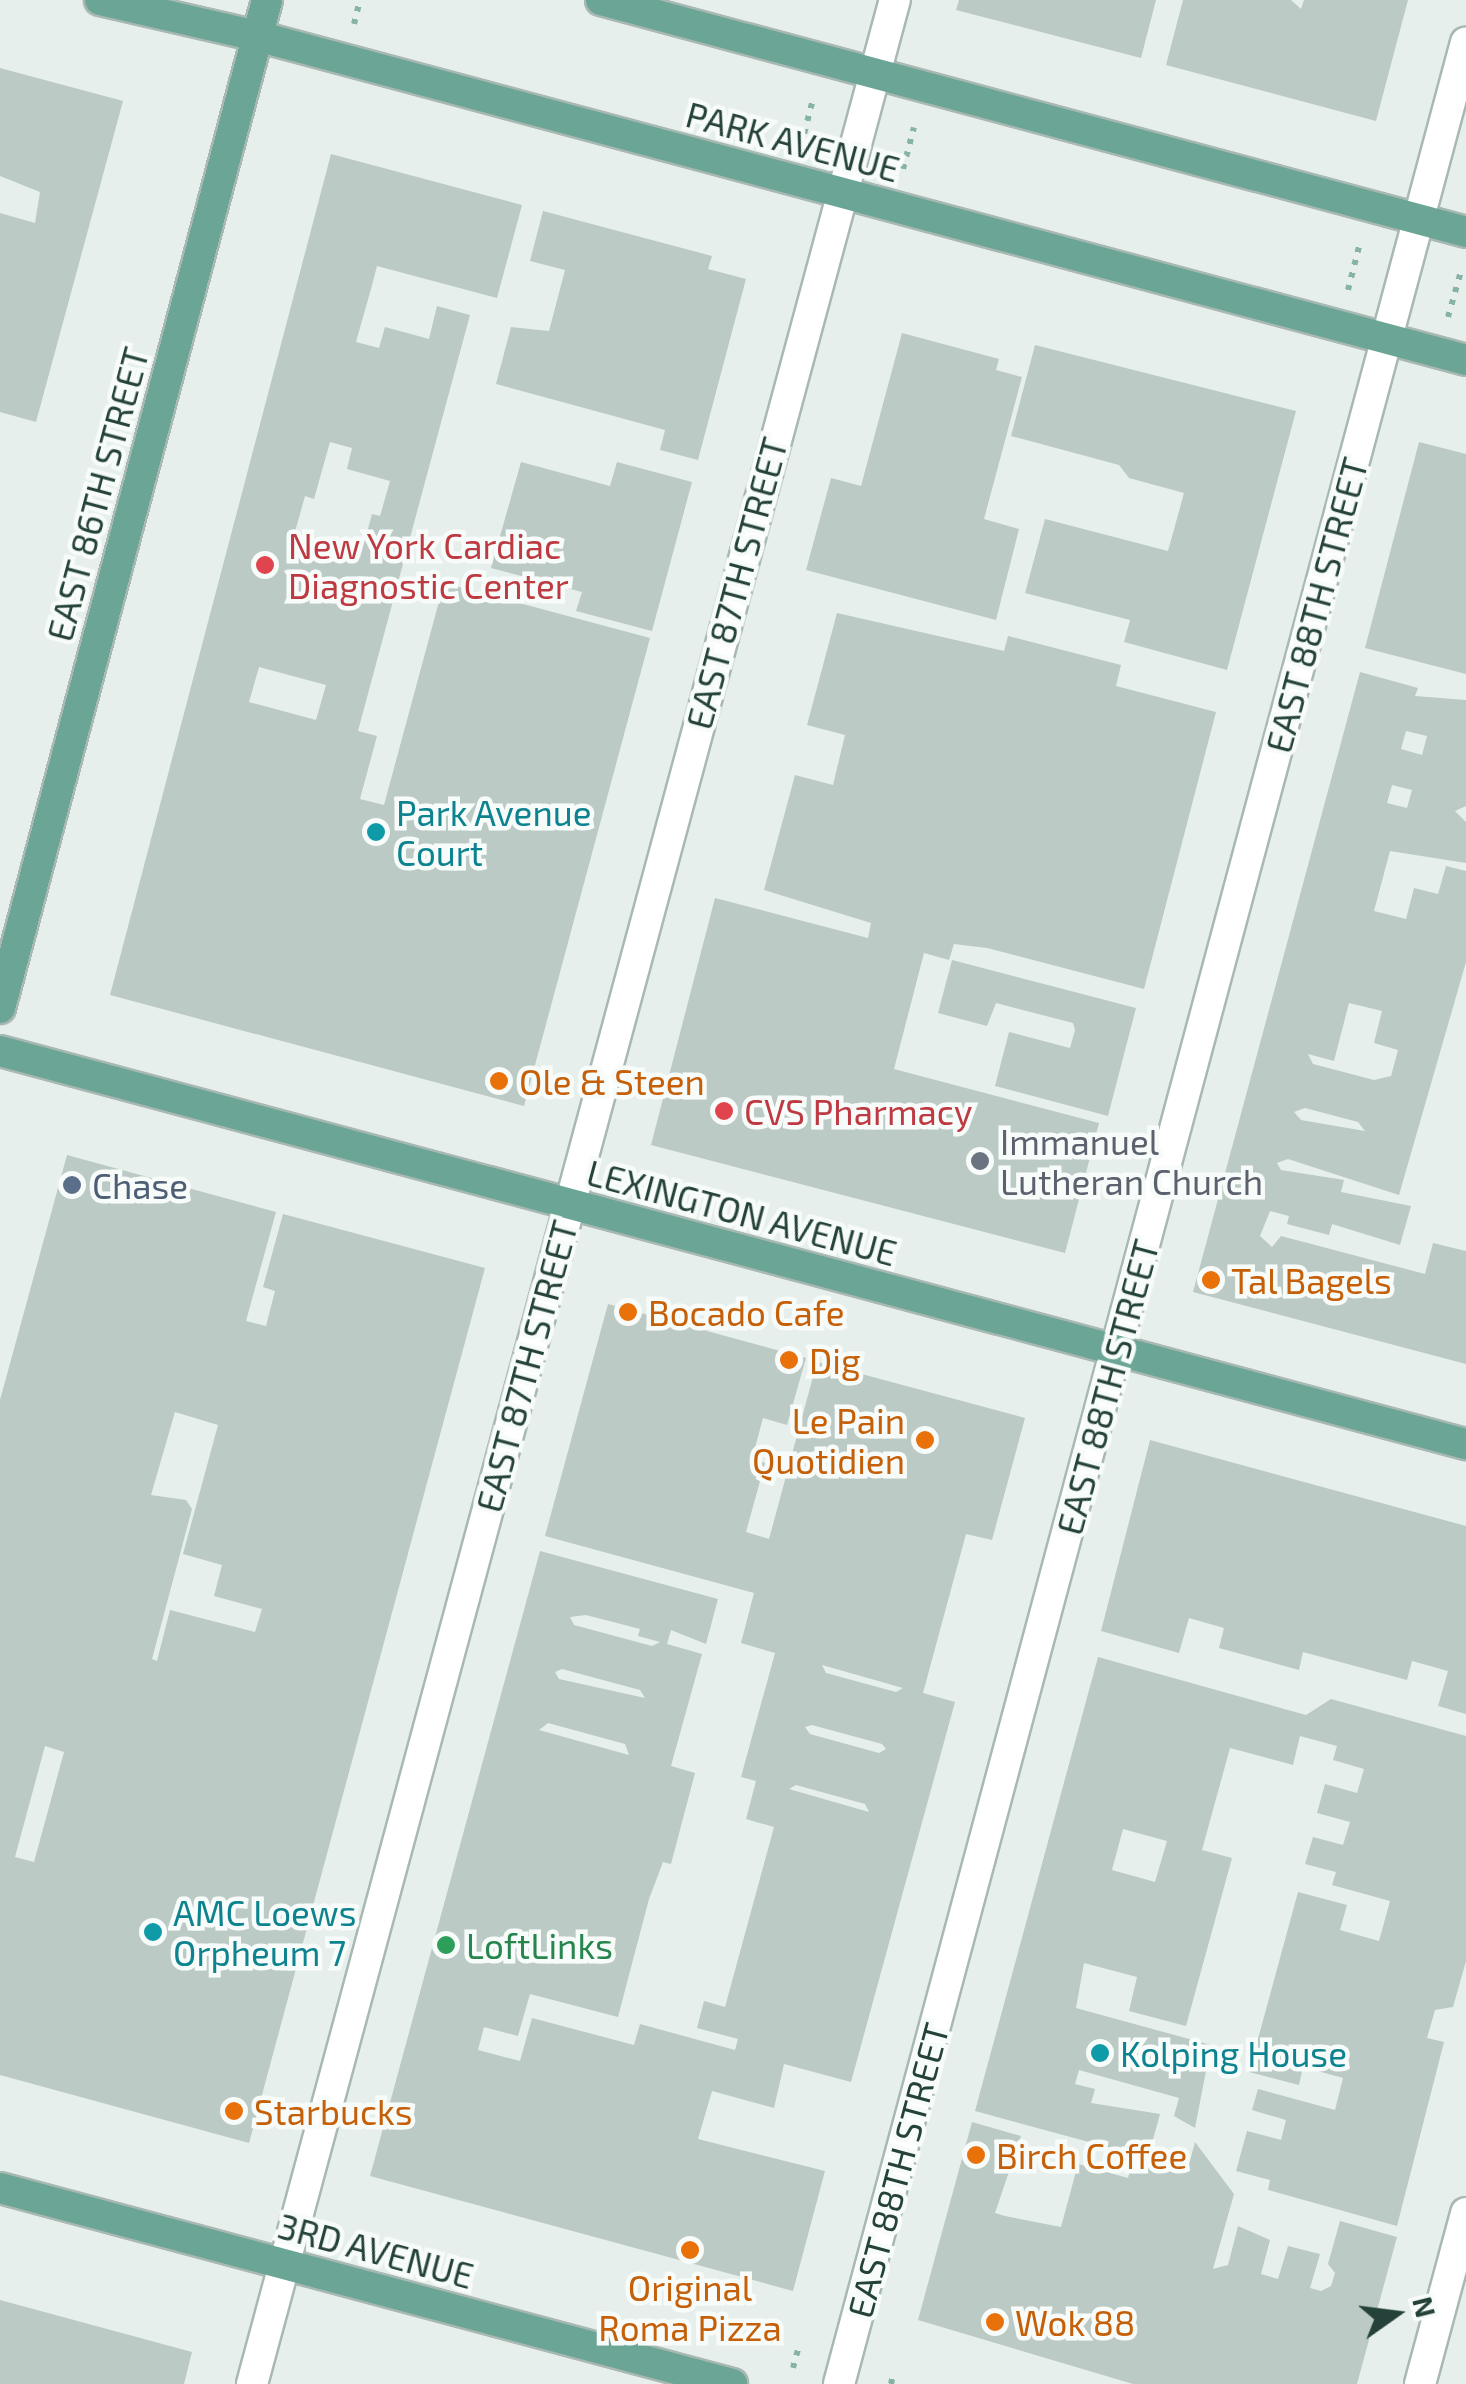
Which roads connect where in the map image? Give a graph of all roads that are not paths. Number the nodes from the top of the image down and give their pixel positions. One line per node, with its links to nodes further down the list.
1 (100, 0): 5 (main road, PARK AVENUE)
2 (267, 0): 5 (main road, EAST 86TH STREET)
3 (601, 0): 7 (main road)
4 (895, 0): 7 (street, EAST 87TH STREET)
5 (258, 36): 8 (main road, PARK AVENUE); 13 (main road, EAST 86TH STREET)
6 (1466, 43): 9 (street, EAST 88TH STREET)
7 (875, 74): 8 (street, EAST 87TH STREET); 9 (main road)
8 (842, 194): 11 (main road, PARK AVENUE); 15 (street, EAST 87TH STREET)
9 (1419, 220): 10 (main road); 11 (street, EAST 88TH STREET)
10 (1466, 232)
11 (1388, 339): 12 (main road, PARK AVENUE); 16 (street, EAST 88TH STREET)
12 (1466, 360)
13 (0, 1008)
14 (0, 1051): 15 (main road, LEXINGTON AVENUE)
15 (569, 1204): 16 (main road, LEXINGTON AVENUE); 20 (street, EAST 87TH STREET)
16 (1117, 1351): 17 (main road, LEXINGTON AVENUE); 23 (street, EAST 88TH STREET)
17 (1466, 1444)
18 (0, 2188): 20 (main road, 3RD AVENUE)
19 (1466, 2213): 24 (street)
20 (284, 2264): 21 (street, EAST 87TH STREET); 22 (main road, 3RD AVENUE)
21 (252, 2384)
22 (732, 2384)
23 (839, 2384)
24 (1420, 2384)

